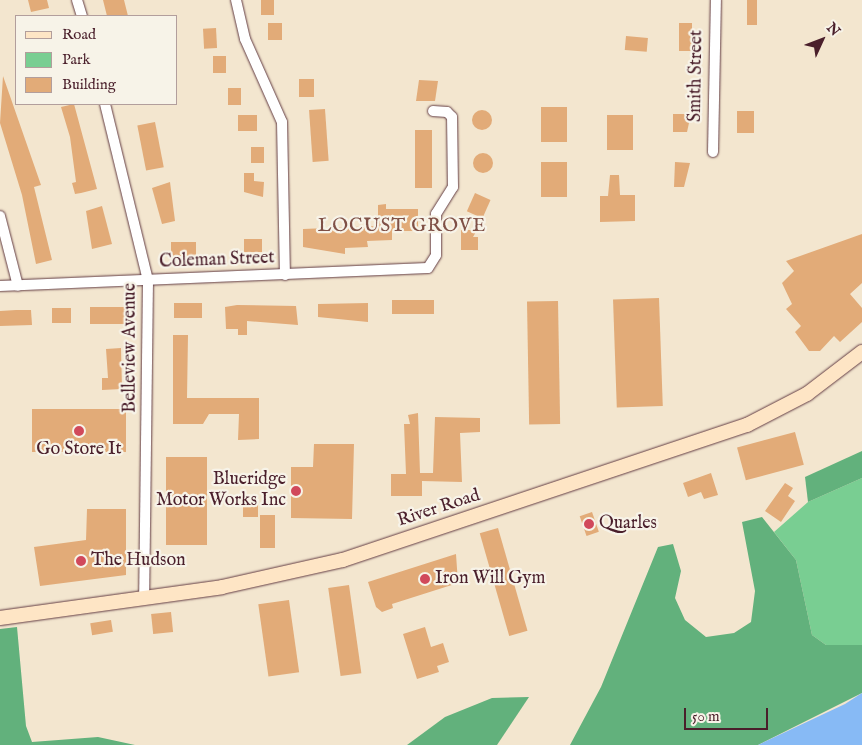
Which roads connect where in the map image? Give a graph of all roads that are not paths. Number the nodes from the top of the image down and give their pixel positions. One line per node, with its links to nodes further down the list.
1 (76, 0): 4 (street)
2 (236, 0): 9 (street)
3 (716, 0): 7 (street, Smith Street)
4 (82, 15)
5 (105, 105): 10 (street, Belleview Avenue)
6 (433, 112): 9 (street, Coleman Street)
7 (713, 152)
8 (0, 216): 12 (street)
9 (285, 275): 10 (street, Coleman Street)
10 (148, 280): 12 (street, Coleman Street); 14 (street, Belleview Avenue)
11 (0, 286): 12 (street, Coleman Street)
12 (18, 286)
13 (862, 352): 14 (street, River Road)
14 (144, 597): 15 (street, River Road)
15 (0, 618)

